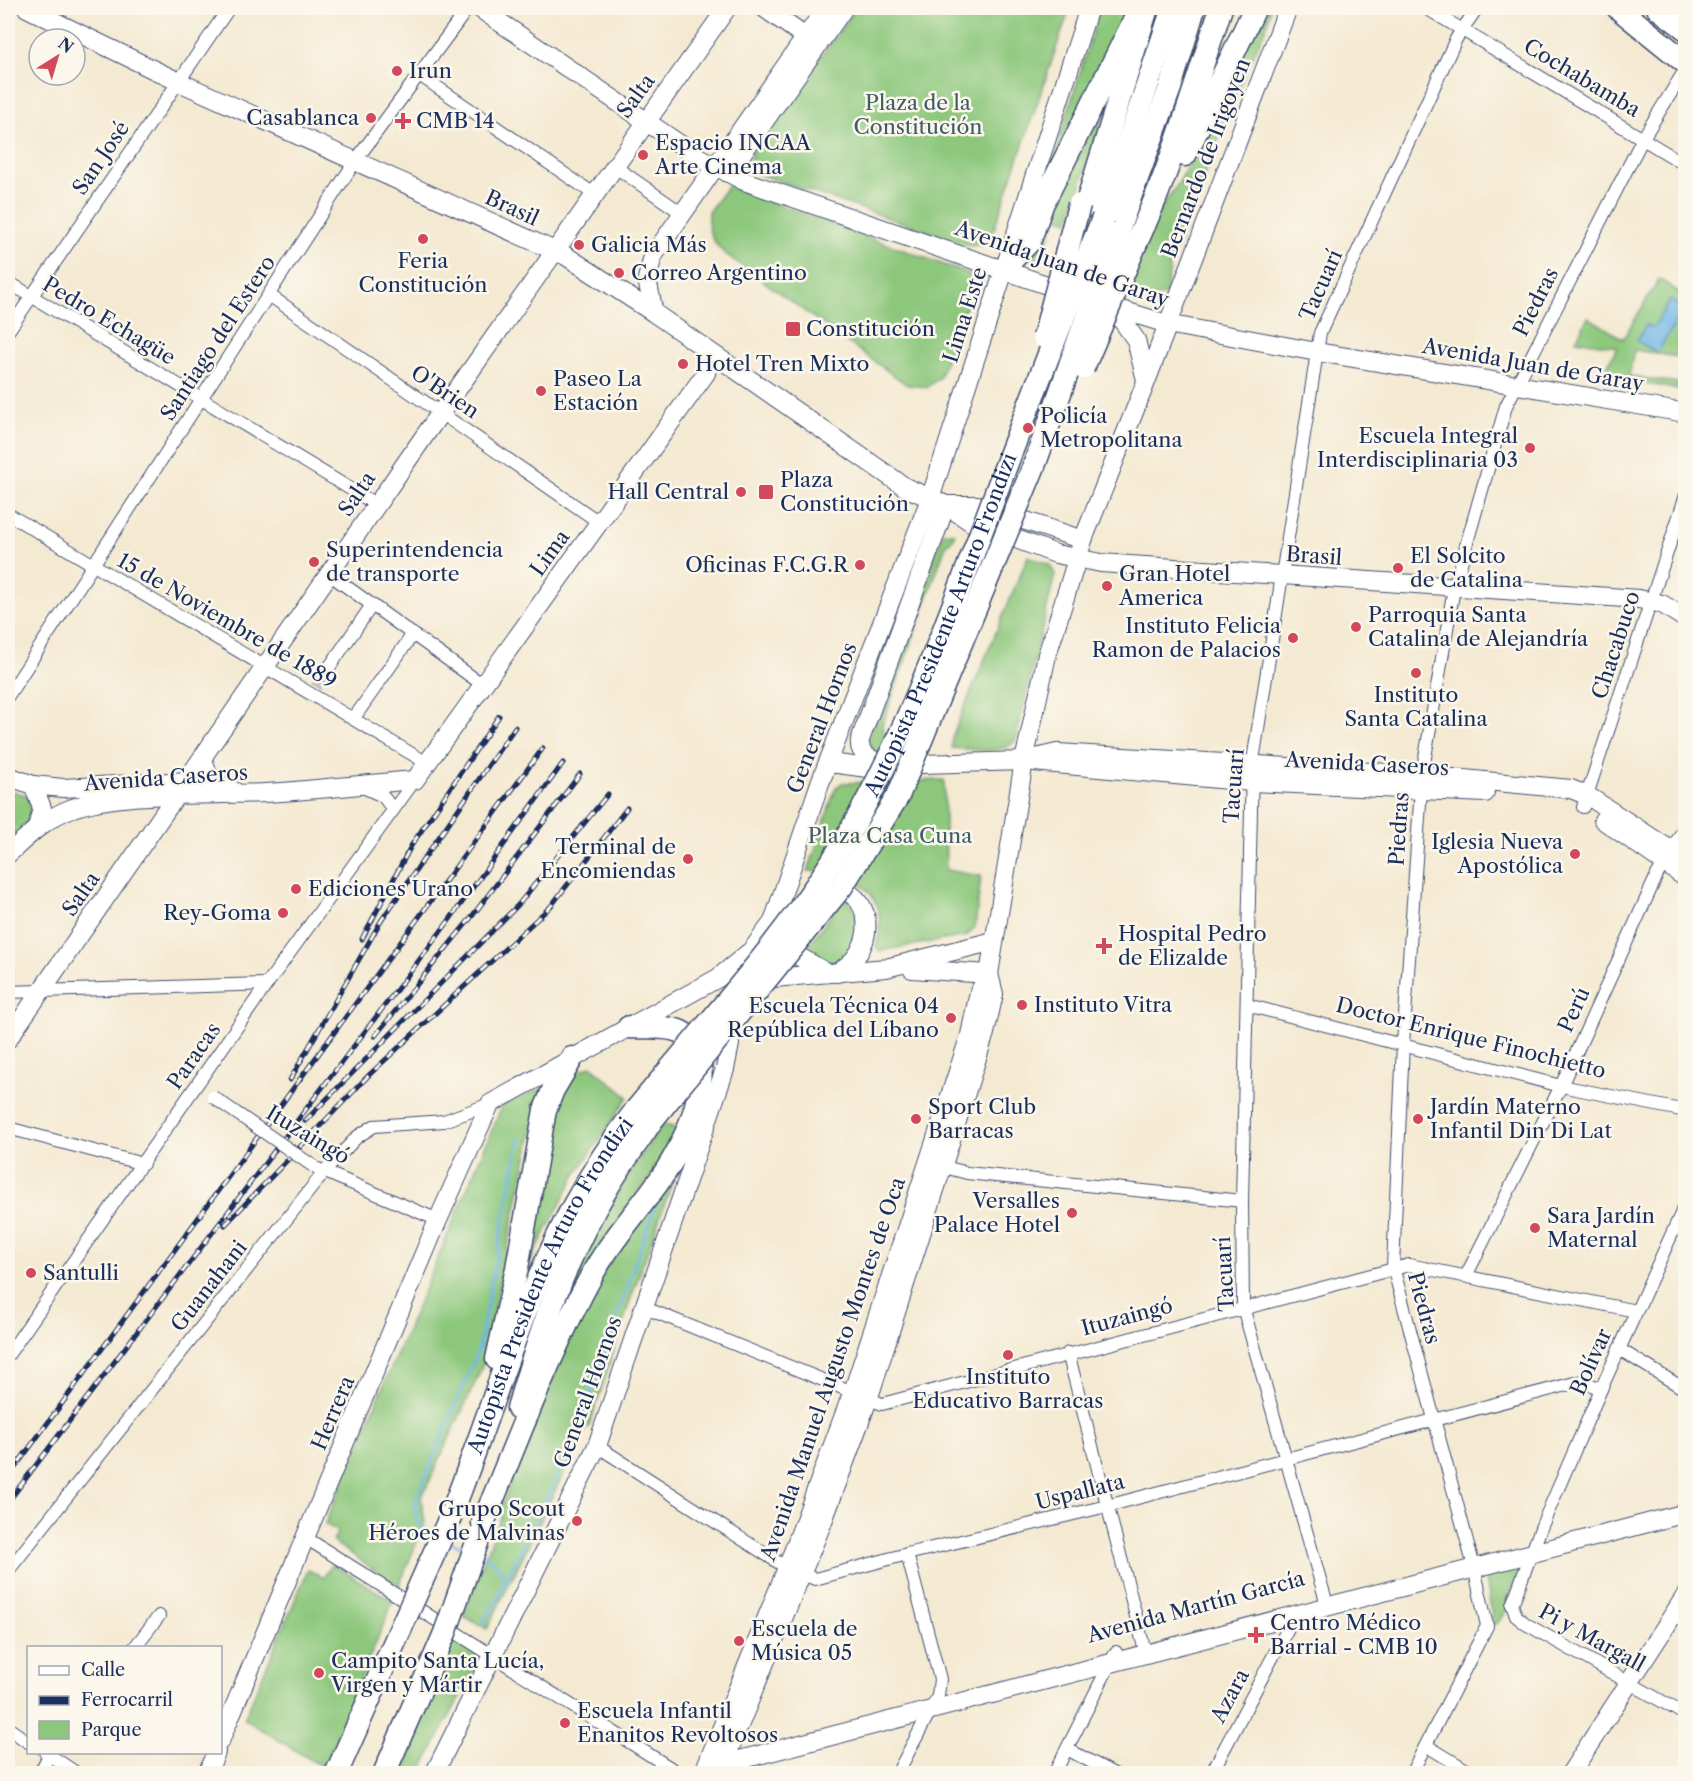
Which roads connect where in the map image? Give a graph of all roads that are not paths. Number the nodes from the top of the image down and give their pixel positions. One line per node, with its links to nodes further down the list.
1 (27, 8): 26 (main road, Brasil)
2 (229, 8): 26 (street, San José)
3 (468, 8): 25 (street, Santiago del Estero)
4 (479, 8): 27 (main road, Avenida Juan de Garay)
5 (727, 8): 27 (main road, Salta)
6 (764, 8): 23 (main road)
7 (826, 8): 23 (main road)
8 (844, 8): 23 (main road)
9 (1089, 8): 38 (main road, Lima Este)
10 (1173, 8): 36 (highway, Autopista Presidente Arturo Frondizi)
11 (1194, 8): 36 (highway, Autopista Presidente Arturo Frondizi)
12 (1221, 8): 34 (highway)
13 (1255, 8): 34 (highway)
14 (1288, 8): 44 (main road, Bernardo de Irigoyen)
15 (1426, 8): 22 (street, Cochabamba)
16 (1477, 8): 22 (street, Tacuarí)
17 (1619, 8): 24 (highway)
18 (1658, 8): 21 (highway)
19 (1668, 8): 21 (highway)
20 (1140, 11): 36 (highway); 38 (highway)
21 (1686, 27)
22 (1461, 29): 28 (street, Cochabamba); 47 (street, Tacuarí)
23 (812, 41): 32 (main road)
24 (1684, 69): 28 (street, Piedras)
25 (418, 74): 29 (street, Santiago del Estero); 33 (street)
26 (177, 81): 29 (main road, Brasil); 41 (street, San José)
27 (646, 122): 31 (main road, Salta); 32 (main road, Avenida Juan de Garay)
28 (1643, 138): 30 (street, Cochabamba); 49 (street, Piedras)
29 (356, 160): 37 (main road, Brasil); 40 (street, Santiago del Estero)
30 (1686, 165)
31 (614, 166): 33 (main road, Salta); 35 (street)
32 (721, 169): 35 (main road); 38 (main road, Avenida Juan de Garay)
33 (594, 194): 37 (main road, Salta)
34 (1153, 208): 36 (highway)
35 (683, 214): 43 (main road)
36 (1105, 221): 51 (highway, Autopista Presidente Arturo Frondizi, bridge); 51 (highway, bridge); 116 (highway, Autopista Presidente Arturo Frondizi, bridge)
37 (553, 251): 43 (main road, Brasil); 52 (main road, Salta)
38 (1004, 268): 42 (main road, Avenida Juan de Garay); 55 (main road, Lima Este)
39 (8, 282): 41 (street, Pedro Echagüe)
40 (270, 295): 50 (street, Santiago del Estero); 52 (street, O'Brien)
41 (31, 297): 45 (street, San José); 50 (street, Pedro Echagüe)
42 (1114, 309): 44 (main road, Avenida Juan de Garay); 48 (main road)
43 (654, 313): 46 (main road, Brasil)
44 (1167, 324): 47 (main road, Avenida Juan de Garay); 48 (main road, Bernardo de Irigoyen)
45 (8, 331)
46 (705, 349): 55 (main road, Brasil); 58 (main road, Lima)
47 (1317, 352): 49 (main road, Avenida Juan de Garay); 63 (street, Tacuarí)
48 (1146, 382): 59 (main road, Bernardo de Irigoyen)
49 (1515, 386): 53 (main road, Avenida Juan de Garay); 64 (street, Piedras)
50 (202, 399): 56 (street, Pedro Echagüe); 61 (street, Santiago del Estero)
51 (1026, 411): 116 (highway, Autopista Presidente Arturo Frondizi, bridge)
52 (441, 412): 56 (main road, Salta); 58 (street, O'Brien)
53 (1686, 413)
54 (1686, 495): 65 (street, Chacabuco)
55 (938, 502): 59 (main road, Brasil); 60 (main road, Brasil); 77 (main road, General Hornos); 78 (main road, General Hornos)
56 (377, 505): 62 (main road, Salta)
57 (8, 514): 61 (street, 15 de Noviembre de 1889)
58 (600, 522): 71 (main road, Lima)
59 (1083, 540): 60 (main road, Avenida Manuel Augusto Montes de Oca)
60 (1077, 560): 63 (main road, Brasil); 75 (main road, Avenida Manuel Augusto Montes de Oca)
61 (91, 563): 69 (street, 15 de Noviembre de 1889); 72 (street, Santiago del Estero)
62 (329, 574): 66 (street); 69 (main road, Salta)
63 (1281, 576): 64 (main road, Brasil); 79 (street, Tacuarí)
64 (1454, 588): 65 (main road, Brasil); 83 (street, Piedras)
65 (1652, 601): 67 (main road, Brasil); 88 (street, Chacabuco)
66 (372, 604): 68 (street); 70 (street)
67 (1686, 619)
68 (413, 634): 71 (street); 73 (street)
69 (266, 667): 73 (street, 15 de Noviembre de 1889); 74 (main road, Salta)
70 (326, 672)
71 (483, 685): 76 (main road, Lima)
72 (8, 696)
73 (354, 718): 76 (street, 15 de Noviembre de 1889)
74 (203, 760): 82 (main road, Salta); 86 (main road)
75 (1024, 761): 78 (main road, Avenida Caseros); 79 (main road, Avenida Caseros); 97 (main road, Avenida Manuel Augusto Montes de Oca)
76 (427, 763): 81 (main road, Lima)
77 (830, 763): 78 (main road, Avenida Caseros); 96 (main road, General Hornos)
78 (888, 765)
79 (1252, 774): 83 (main road, Avenida Caseros); 105 (street, Tacuarí)
80 (8, 776): 84 (main road, Avenida Caseros)
81 (415, 780): 85 (main road, Avenida Caseros); 89 (street, Paracas)
82 (188, 781): 84 (main road, Avenida Caseros); 87 (main road, Salta)
83 (1421, 782): 88 (main road, Avenida Caseros); 109 (street, Piedras)
84 (33, 784): 91 (main road)
85 (351, 785): 86 (main road, Avenida Caseros); 89 (street, Avenida Caseros)
86 (266, 793): 87 (main road, Avenida Caseros)
87 (176, 796): 91 (main road, Avenida Caseros); 104 (main road, Salta)
88 (1586, 802): 93 (main road, Avenida Caseros)
89 (393, 810): 102 (street, Paracas)
90 (1686, 825): 93 (street, Perú)
91 (37, 828): 92 (main road, Avenida Caseros)
92 (8, 854)
93 (1667, 856): 94 (main road, Avenida Caseros); 95 (main road, Avenida Caseros); 113 (street, Perú)
94 (1686, 860)
95 (1686, 878)
96 (774, 916): 99 (main road); 99 (main road); 106 (main road, General Hornos)
97 (994, 941): 98 (main road); 100 (main road, Avenida Manuel Augusto Montes de Oca)
98 (886, 968): 99 (main road); 100 (main road)
99 (833, 973): 101 (main road)
100 (989, 974): 119 (main road, Avenida Manuel Augusto Montes de Oca)
101 (774, 978): 111 (highway)
102 (267, 984): 104 (street); 112 (street, Paracas)
103 (8, 992): 104 (street)
104 (40, 992): 107 (main road, Salta)
105 (1247, 1005): 109 (street, Doctor Enrique Finochietto); 121 (street, Tacuarí)
106 (629, 1027): 110 (main road); 111 (highway)
107 (8, 1039)
108 (730, 1044): 126 (main road, General Hornos)
109 (1403, 1044): 113 (street, Doctor Enrique Finochietto); 124 (street, Piedras)
110 (572, 1058): 114 (main road); 138 (highway)
111 (699, 1061): 142 (highway)
112 (196, 1086): 118 (street, Paracas); 120 (street, Ituzaingó, bridge)
113 (1561, 1086): 115 (street, Doctor Enrique Finochietto); 125 (street, Perú)
114 (490, 1104): 120 (street, Guanahani); 123 (main road, Herrera)
115 (1686, 1111)
116 (644, 1115): 138 (highway, Autopista Presidente Arturo Frondizi); 142 (highway, Autopista Presidente Arturo Frondizi)
117 (8, 1128): 118 (street)
118 (143, 1164): 131 (street, Paracas)
119 (936, 1164): 121 (street); 134 (main road, Avenida Manuel Augusto Montes de Oca)
120 (318, 1169): 123 (street, Ituzaingó); 147 (street, Guanahani)
121 (1242, 1201): 127 (street, Tacuarí)
122 (1686, 1203): 128 (street, Bolívar)
123 (438, 1220): 143 (main road, Herrera)
124 (1393, 1267): 125 (street, Ituzaingó); 127 (street, Ituzaingó); 135 (street, Piedras)
125 (1467, 1276): 128 (street, Ituzaingó)
126 (643, 1307): 134 (street, Ituzaingó); 136 (main road, General Hornos)
127 (1243, 1307): 130 (street, Ituzaingó); 137 (street, Tacuarí)
128 (1636, 1311): 129 (street, Bolívar)
129 (1619, 1349): 132 (street, Bolívar); 133 (street)
130 (1068, 1353): 134 (street, Ituzaingó); 140 (street)
131 (8, 1355)
132 (1601, 1389): 135 (street, Uspallata); 144 (street, Bolívar)
133 (1686, 1390)
134 (861, 1394): 148 (main road, Avenida Manuel Augusto Montes de Oca)
135 (1434, 1419): 137 (street, Uspallata); 146 (street, Piedras)
136 (597, 1446): 148 (street); 157 (main road, General Hornos)
137 (1286, 1458): 140 (street, Uspallata); 150 (street, Tacuarí)
138 (464, 1484): 174 (highway, Autopista Presidente Arturo Frondizi, bridge)
139 (1686, 1503): 144 (main road, Avenida Martín García)
140 (1107, 1506): 145 (street, Uspallata); 156 (street)
141 (1686, 1513): 144 (main road, Avenida Martín García)
142 (481, 1530): 154 (highway, Autopista Presidente Arturo Frondizi, bridge)
143 (306, 1538): 157 (street); 163 (main road, Herrera)
144 (1535, 1546): 146 (main road, Avenida Martín García); 152 (street, Bolívar)
145 (907, 1554): 148 (street, Uspallata); 160 (street)
146 (1473, 1561): 150 (main road, Avenida Martín García); 165 (street, Piedras)
147 (8, 1571)
148 (794, 1571): 170 (main road, Avenida Manuel Augusto Montes de Oca)
149 (1686, 1595): 159 (main road)
150 (1327, 1602): 151 (main road, Avenida Martín García)
151 (1298, 1610): 156 (main road, Avenida Martín García); 182 (street, Azara)
152 (1513, 1612): 159 (street, Pi y Margall)
153 (159, 1616): 155 (street)
154 (445, 1633): 175 (highway, Autopista Presidente Arturo Frondizi, bridge); 176 (highway, bridge)
155 (135, 1646)
156 (1145, 1650): 158 (main road, Avenida Martín García)
157 (494, 1656): 177 (main road, General Hornos); 178 (street)
158 (1114, 1658): 160 (main road, Avenida Martín García); 166 (street)
159 (1629, 1681): 161 (street, Pi y Margall); 185 (main road)
160 (933, 1703): 170 (main road, Avenida Martín García); 179 (street)
161 (1686, 1715)
162 (8, 1728): 164 (street)
163 (222, 1736)
164 (27, 1741)
165 (1427, 1746): 183 (street, Piedras); 184 (street)
166 (1067, 1749): 180 (street); 181 (street)
167 (48, 1754): 171 (street)
168 (50, 1754): 172 (street)
169 (215, 1754): 173 (main road)
170 (710, 1771)
171 (39, 1773)
172 (78, 1773)
173 (207, 1773)
174 (336, 1773)
175 (384, 1773)
176 (396, 1773)
177 (434, 1773)
178 (680, 1773)
179 (897, 1773)
180 (1054, 1773)
181 (1114, 1773)
182 (1211, 1773)
183 (1411, 1773)
184 (1473, 1773)
185 (1570, 1773)

